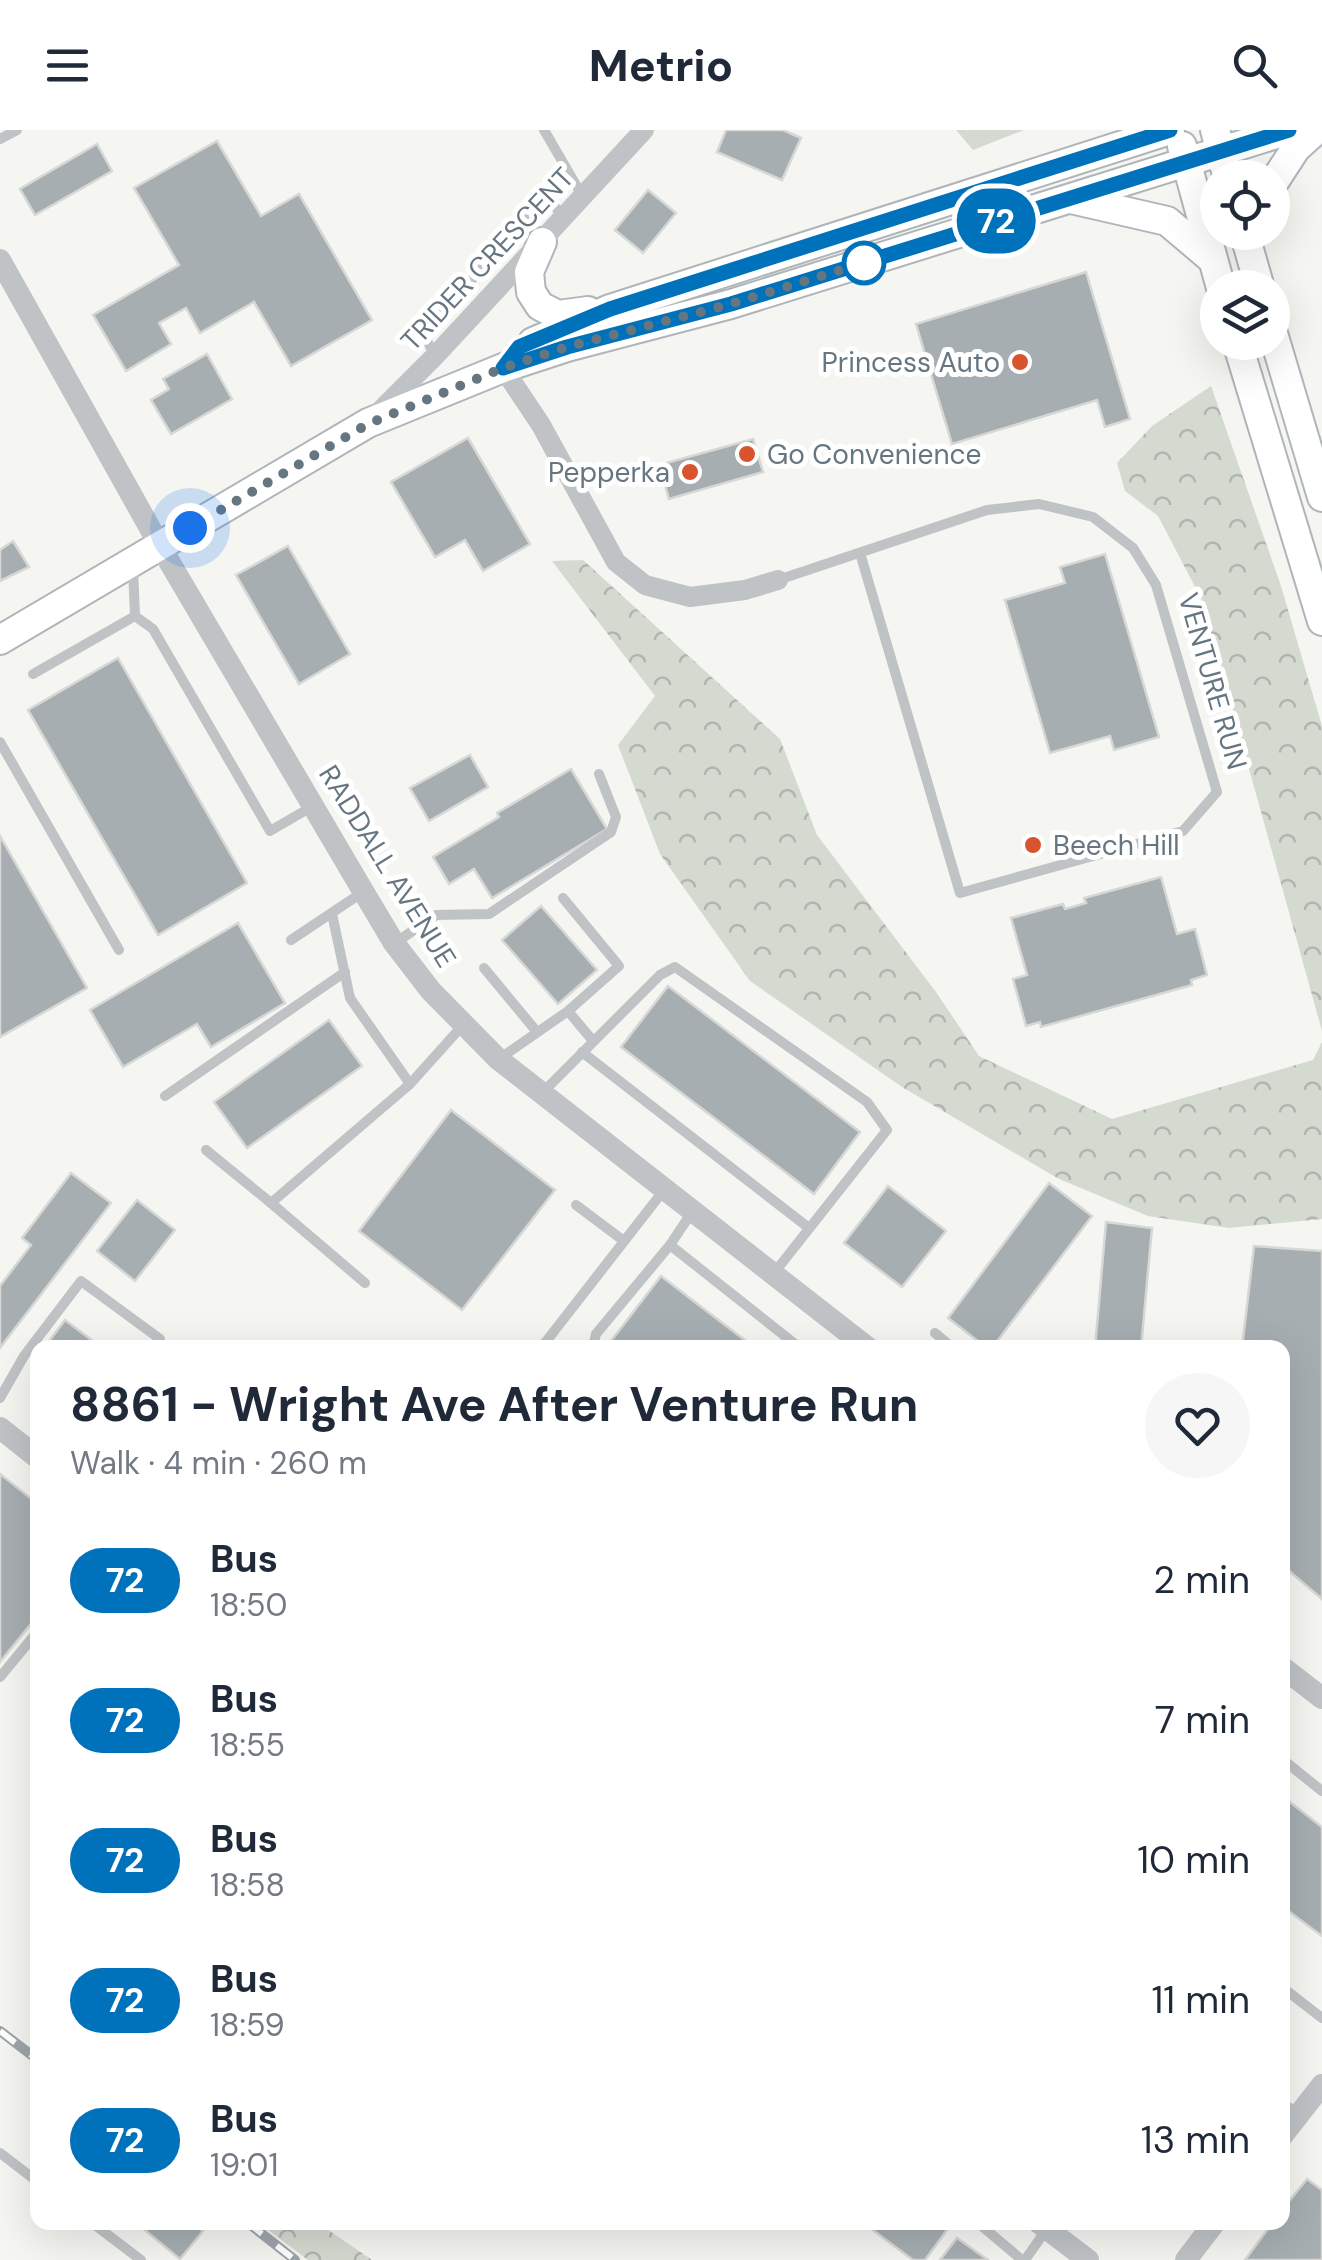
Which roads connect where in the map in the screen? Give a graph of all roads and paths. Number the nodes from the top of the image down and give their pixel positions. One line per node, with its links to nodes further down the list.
1 (17, 130): 8 (lane)
2 (644, 130): 13 (street, TRIDER CRESCENT)
3 (1113, 130): 10 (main road)
4 (1174, 130): 10 (main road); 12 (main road)
5 (1289, 130): 9 (main road)
6 (1316, 130): 11 (main road)
7 (546, 133): 13 (lane)
8 (0, 140)
9 (1221, 153): 12 (main road)
10 (1084, 157): 19 (main road)
11 (1288, 160)
12 (1186, 161): 14 (main road); 17 (main road)
13 (583, 197): 15 (street, TRIDER CRESCENT)
14 (1070, 198): 17 (main road); 21 (main road)
15 (565, 216): 16 (street, TRIDER CRESCENT); 23 (lane)
16 (542, 242): 22 (main road); 23 (street, TRIDER CRESCENT)
17 (1212, 259): 20 (main road)
18 (0, 260): 29 (street, RADDALL AVENUE)
19 (757, 261): 21 (main road); 22 (main road)
20 (1215, 270)
21 (731, 304): 26 (main road)
22 (610, 309): 26 (main road)
23 (435, 356): 27 (street, TRIDER CRESCENT)
24 (1242, 360): 34 (main road)
25 (1281, 360): 28 (main road)
26 (503, 368): 27 (main road); 32 (street, VENTURE RUN)
27 (368, 424): 29 (main road)
28 (1322, 497)
29 (160, 546): 31 (main road); 39 (street, RADDALL AVENUE)
30 (860, 553): 30 (lane, VENTURE RUN); 32 (lane, VENTURE RUN)
31 (132, 562): 33 (lane); 35 (main road)
32 (778, 580)
33 (136, 616): 36 (lane); 39 (lane)
34 (1322, 621)
35 (0, 640)
36 (33, 674)
37 (0, 742): 45 (lane)
38 (598, 774): 44 (lane)
39 (313, 806): 40 (street, RADDALL AVENUE)
40 (364, 891): 42 (lane); 44 (street, RADDALL AVENUE)
41 (563, 898): 48 (lane)
42 (332, 914): 43 (lane); 47 (lane)
43 (290, 940)
44 (394, 943): 49 (street, RADDALL AVENUE)
45 (119, 950)
46 (484, 968): 50 (lane)
47 (344, 972): 54 (lane); 56 (lane)
48 (568, 1011): 50 (lane); 51 (lane)
49 (463, 1025): 53 (street, RADDALL AVENUE); 54 (lane)
50 (537, 1032): 53 (lane)
51 (593, 1041): 52 (lane); 62 (lane)
52 (582, 1052): 55 (lane); 62 (lane)
53 (498, 1059): 55 (street, RADDALL AVENUE)
54 (410, 1084): 59 (lane)
55 (543, 1092): 58 (street, RADDALL AVENUE)
56 (165, 1096)
57 (206, 1150): 59 (lane)
58 (665, 1189): 61 (street, RADDALL AVENUE); 63 (lane)
59 (272, 1203): 66 (lane)
60 (576, 1205): 63 (lane)
61 (692, 1211): 64 (lane); 65 (street, RADDALL AVENUE)
62 (809, 1228): 65 (lane)
63 (624, 1241): 70 (lane)
64 (670, 1245): 71 (lane); 72 (lane)
65 (773, 1274): 73 (street, RADDALL AVENUE)
66 (364, 1283)
67 (934, 1334): 74 (lane)
68 (36, 1340): 69 (lane)
69 (160, 1340)
70 (547, 1340)
71 (595, 1340)
72 (790, 1340)
73 (850, 1340)
74 (943, 1340)
75 (30, 1348): 76 (lane)
76 (0, 1398)
77 (0, 1428): 78 (street)
78 (30, 1452)
79 (30, 1640): 81 (lane)
80 (1290, 1673): 82 (street)
81 (0, 1676)
82 (1322, 1698)
83 (1290, 1765): 84 (lane)
84 (1322, 1791)
85 (1290, 1993): 86 (lane)
86 (1322, 2018)
87 (1322, 2085): 88 (street)
88 (1291, 2109)
89 (0, 2153): 90 (lane)
90 (30, 2176)
91 (102, 2230): 96 (lane)
92 (987, 2230): 97 (lane)
93 (1040, 2230): 97 (lane)
94 (1047, 2230): 98 (street)
95 (1209, 2230): 99 (street)
96 (141, 2260)
97 (1024, 2260)
98 (1088, 2260)
99 (1186, 2260)

